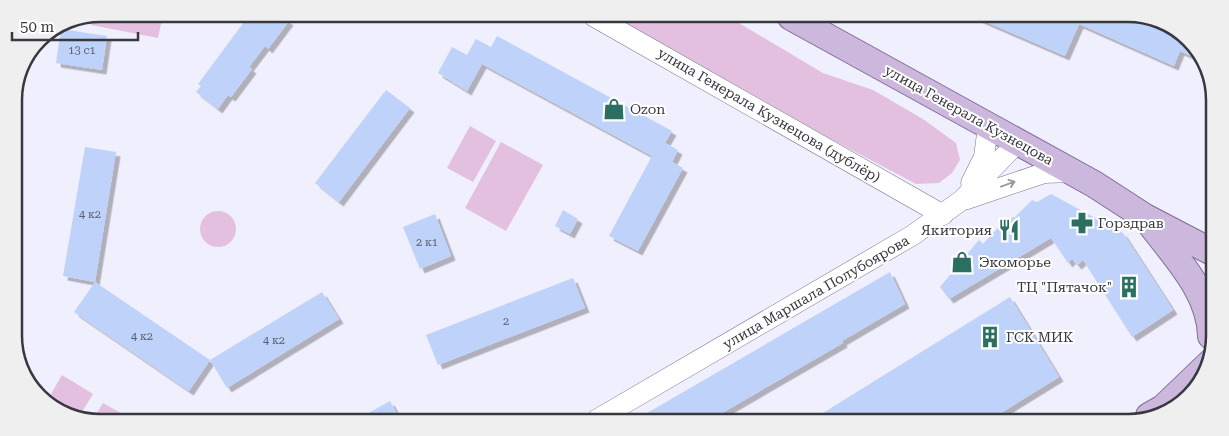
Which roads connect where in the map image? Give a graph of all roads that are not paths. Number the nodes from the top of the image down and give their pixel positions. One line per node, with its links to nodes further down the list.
1 (604, 22): 7 (street, улица Генерала Кузнецова (дублёр))
2 (800, 22): 3 (main road, улица Генерала Кузнецова)
3 (988, 126): 4 (main road, улица Генерала Кузнецова); 6 (street)
4 (1018, 142): 5 (main road, улица Генерала Кузнецова); 6 (street, улица Маршала Полубоярова)
5 (1072, 172): 6 (street, one-way to 5); 8 (main road, улица Генерала Кузнецова)
6 (962, 200): 7 (street, улица Маршала Полубоярова)
7 (943, 215): 13 (street, улица Маршала Полубоярова)
8 (1145, 217): 9 (main road, улица Генерала Кузнецова); 10 (main road, улица Генерала Кузнецова)
9 (1206, 249)
10 (1206, 312)
11 (1193, 379): 12 (main road)
12 (1168, 402)
13 (607, 414)

